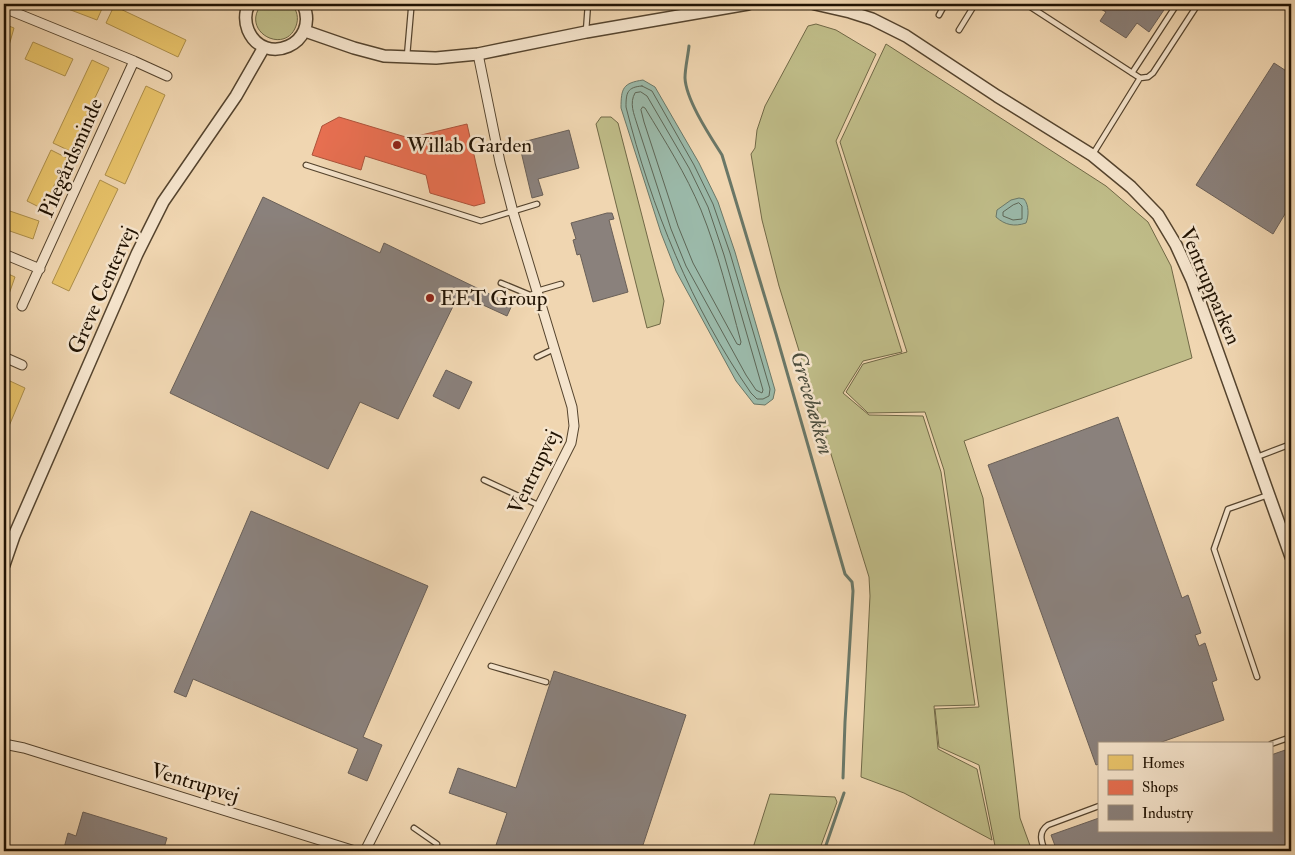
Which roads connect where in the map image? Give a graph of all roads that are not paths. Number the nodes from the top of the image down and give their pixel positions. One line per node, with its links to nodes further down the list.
1 (303, 4): 15 (street)
2 (409, 4): 19 (lane)
3 (588, 4): 16 (lane)
4 (748, 4): 16 (street)
5 (814, 4): 24 (street, Ventrupparken)
6 (945, 4): 13 (lane)
7 (975, 4): 14 (lane)
8 (1026, 4): 21 (lane)
9 (1177, 4): 21 (lane)
10 (1198, 4): 23 (lane)
11 (247, 5): 17 (street)
12 (4, 8): 20 (street)
13 (938, 15)
14 (960, 30)
15 (305, 31): 17 (street); 19 (street)
16 (586, 32): 18 (street)
17 (264, 47): 45 (street, Greve Centervej)
18 (478, 54): 19 (street); 27 (street, Ventrupvej)
19 (407, 58)
20 (134, 61): 22 (street); 29 (street, Pilegårdsminde)
21 (1132, 73): 23 (lane)
22 (167, 76)
23 (1140, 78): 24 (lane)
24 (1092, 155): 39 (street, Ventrupparken)
25 (306, 165): 27 (lane)
26 (537, 204): 27 (lane)
27 (513, 212): 32 (street, Ventrupvej)
28 (4, 254): 29 (street)
29 (40, 269): 33 (street, Pilegårdsminde)
30 (501, 283): 32 (lane)
31 (561, 284): 32 (lane)
32 (537, 292): 34 (street, Ventrupvej)
33 (22, 306)
34 (555, 348): 36 (lane); 42 (street, Ventrupvej)
35 (4, 357): 37 (street)
36 (538, 357)
37 (22, 365)
38 (1291, 444): 39 (lane)
39 (1256, 457): 41 (street, Ventrupparken)
40 (484, 480): 42 (lane)
41 (1269, 495): 43 (street, Ventrupparken); 47 (lane)
42 (538, 506): 57 (street, Ventrupvej)
43 (1289, 544): 44 (street, Ventrupparken)
44 (1291, 556)
45 (4, 565)
46 (491, 666): 48 (lane)
47 (1257, 677)
48 (546, 682)
49 (1291, 737): 52 (lane)
50 (4, 738): 53 (street, Ventrupvej)
51 (4, 744): 53 (street, Ventrupvej)
52 (1272, 744)
53 (24, 748): 56 (street, Ventrupvej)
54 (1098, 806): 59 (lane)
55 (414, 828): 58 (lane)
56 (355, 851)
57 (365, 851)
58 (436, 851)
59 (1045, 851)

